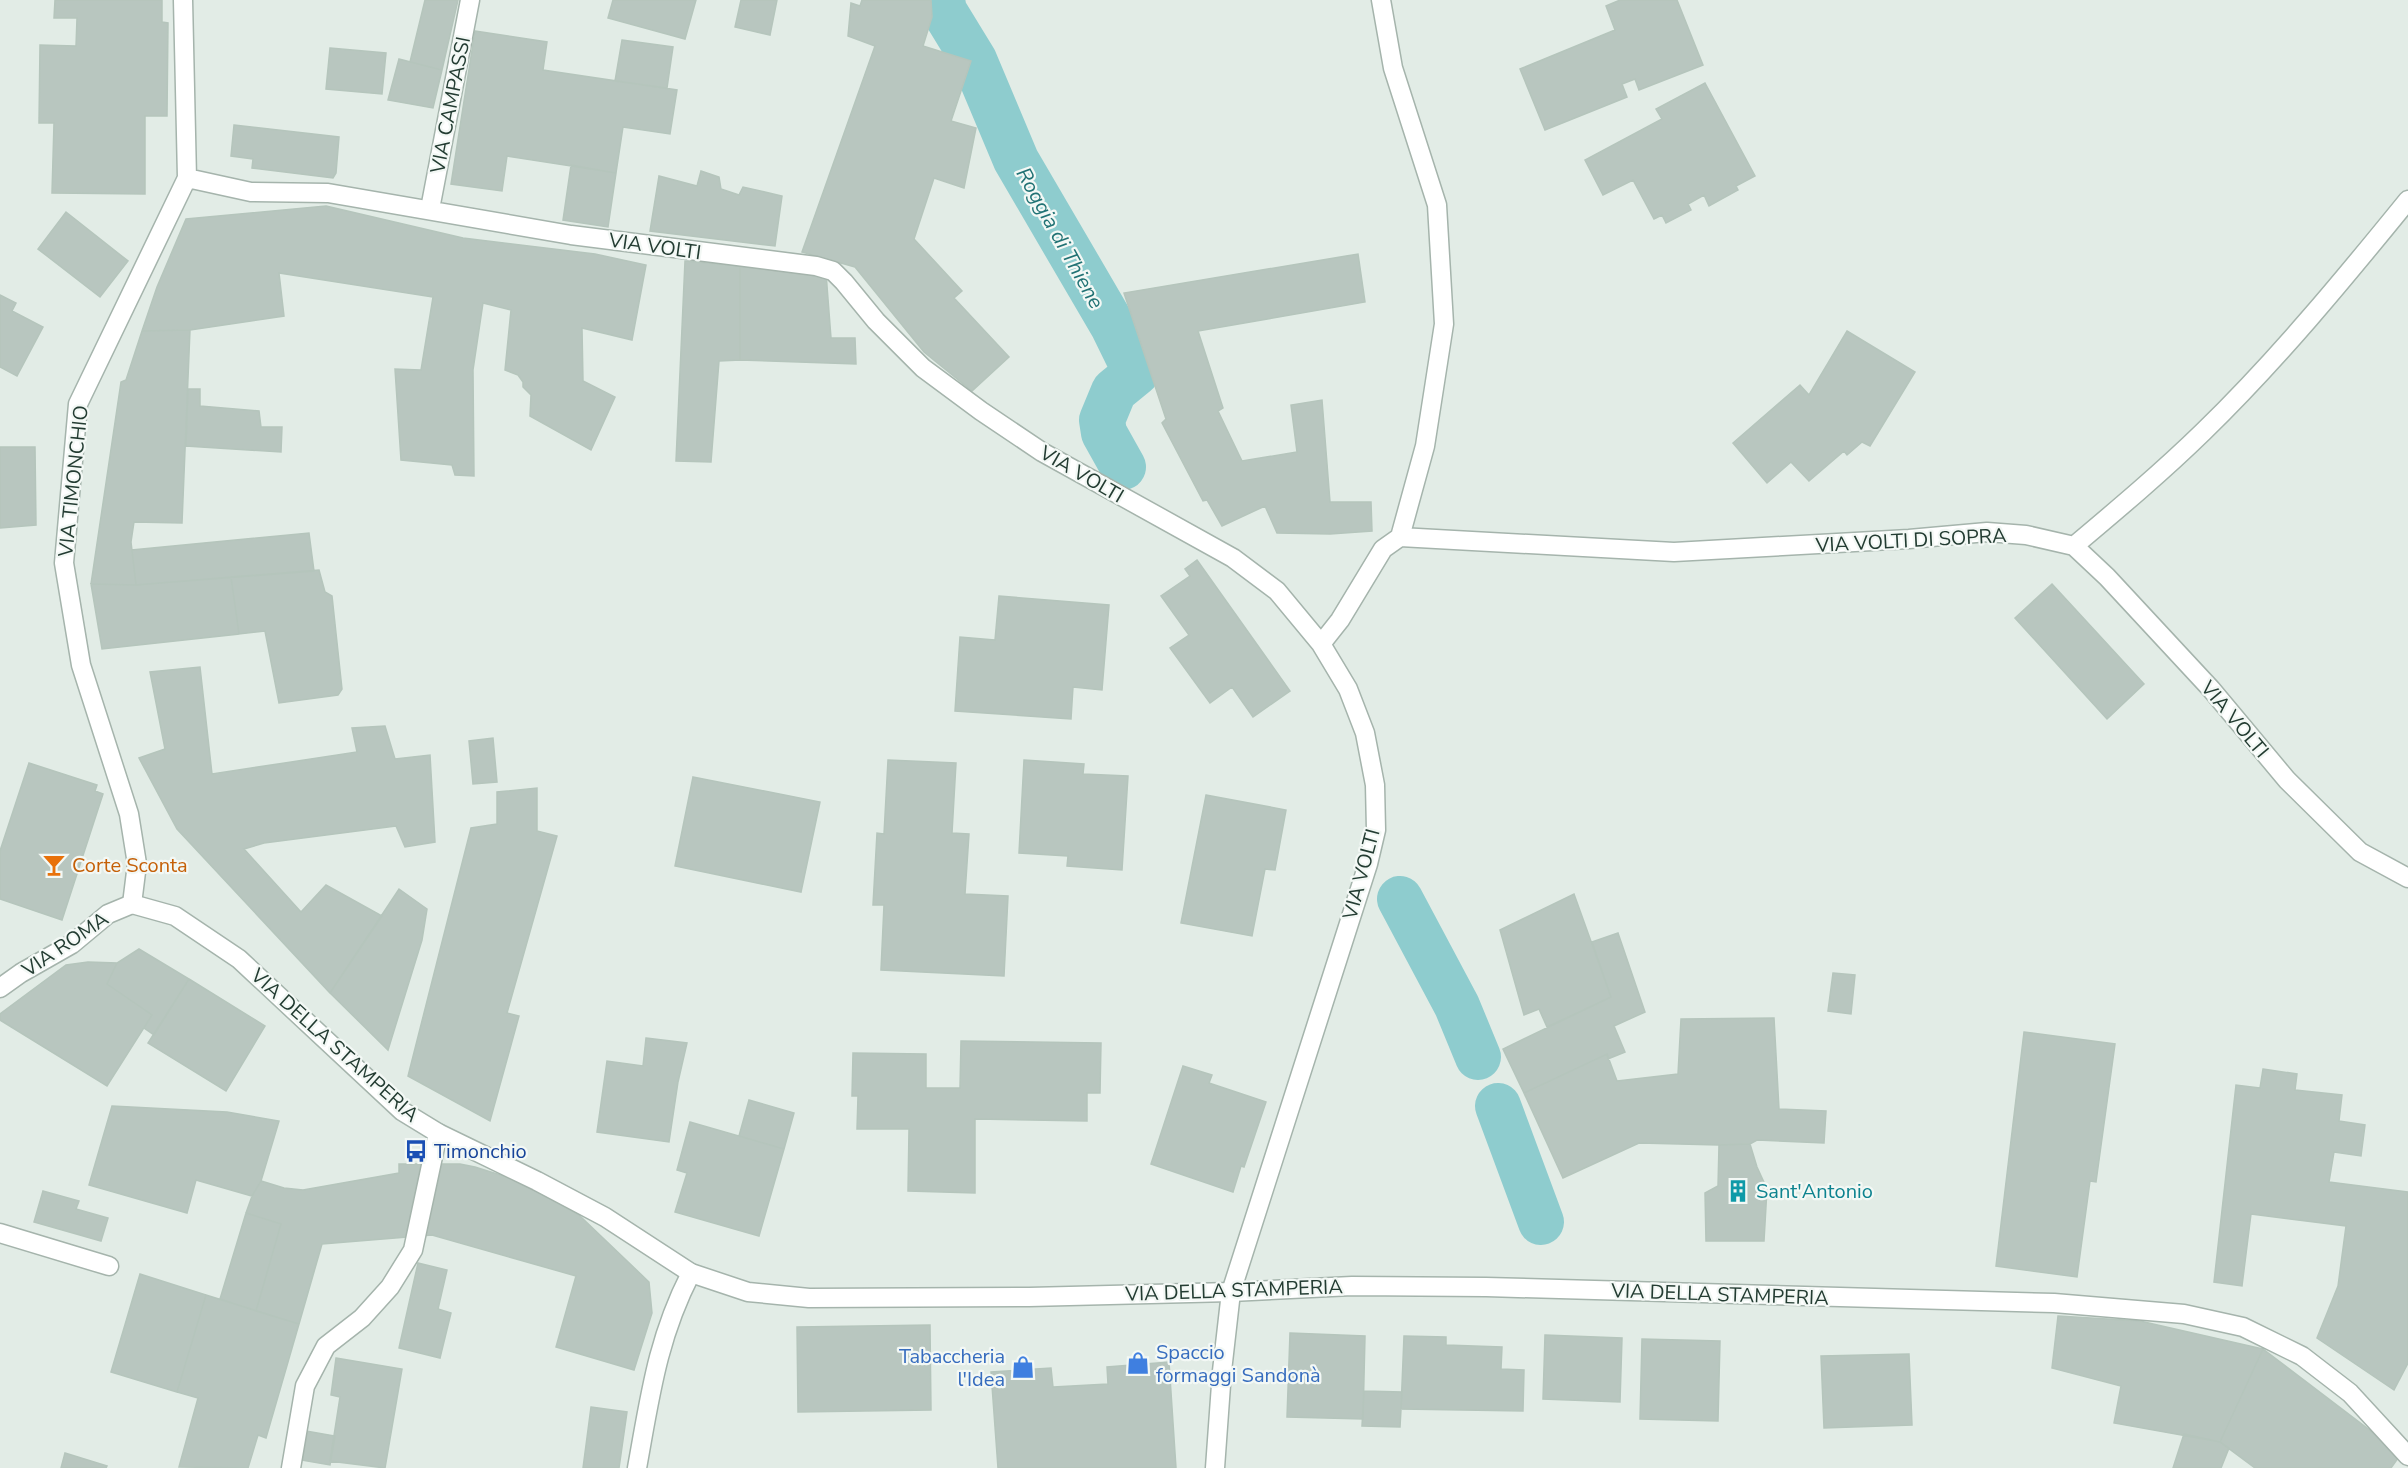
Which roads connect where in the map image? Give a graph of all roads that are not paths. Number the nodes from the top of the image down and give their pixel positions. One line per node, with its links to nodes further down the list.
1 (183, 0): 4 (street, VIA TIMONCHIO)
2 (470, 0): 6 (street, VIA CAMPASSI)
3 (1381, 0): 7 (street)
4 (187, 178): 6 (street, VIA VOLTI); 11 (street, VIA TIMONCHIO)
5 (2408, 200): 8 (street)
6 (430, 209): 9 (street, VIA VOLTI)
7 (1400, 537): 8 (street, VIA VOLTI DI SOPRA); 9 (street)
8 (2074, 546): 10 (street, VIA VOLTI)
9 (1321, 644): 17 (street, VIA VOLTI)
10 (2408, 878)
11 (132, 904): 12 (street, VIA ROMA); 13 (street, VIA DELLA STAMPERIA)
12 (0, 988)
13 (438, 1133): 16 (street, VIA DELLA STAMPERIA); 19 (street)
14 (0, 1233): 15 (street)
15 (109, 1266)
16 (691, 1273): 17 (street, VIA DELLA STAMPERIA); 20 (street)
17 (1231, 1292): 18 (street, VIA DELLA STAMPERIA); 21 (street, VIA VOLTI)
18 (2408, 1456)
19 (291, 1468)
20 (637, 1468)
21 (1215, 1468)

